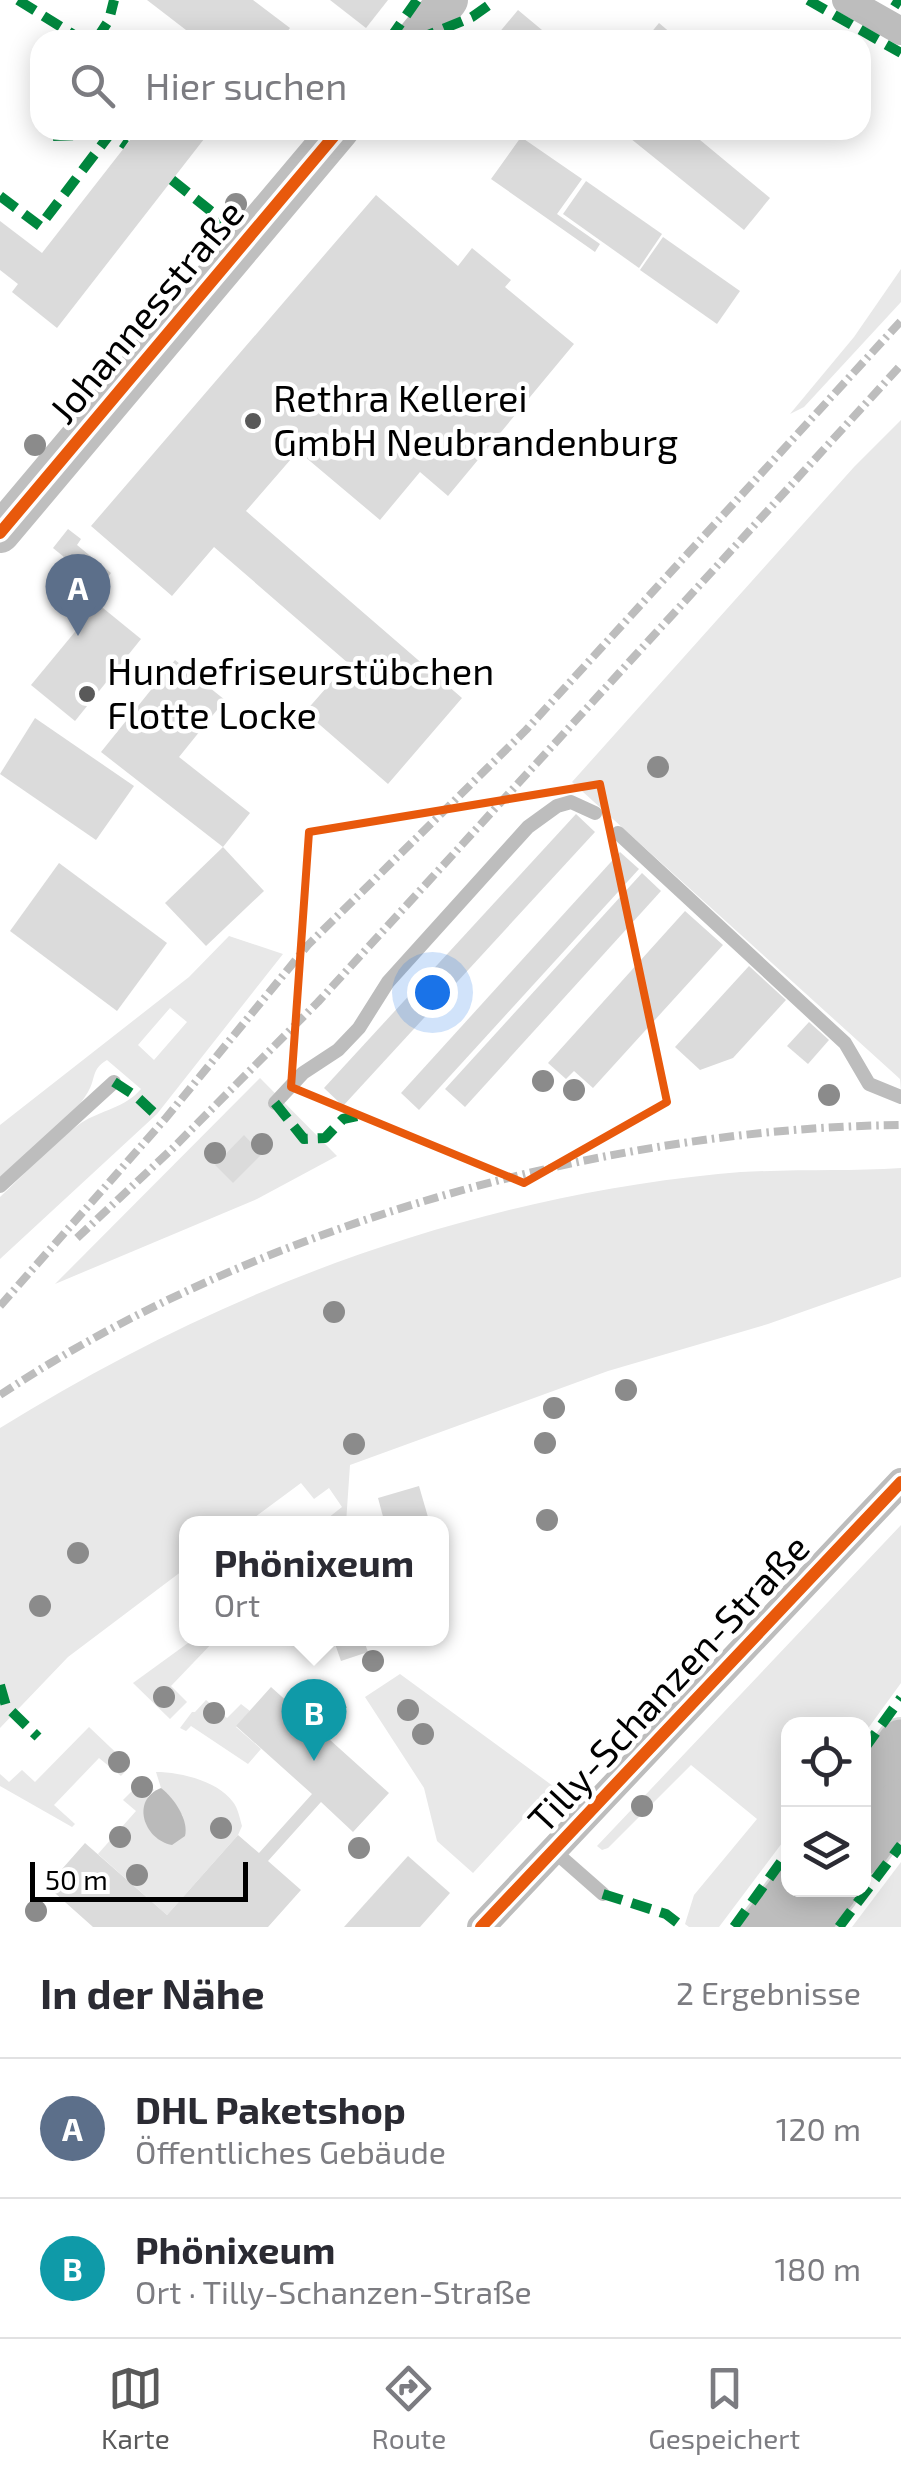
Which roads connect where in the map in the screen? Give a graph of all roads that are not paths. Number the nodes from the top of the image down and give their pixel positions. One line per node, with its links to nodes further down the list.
1 (448, 0): 3 (main road)
2 (846, 0): 4 (street)
3 (423, 30)
4 (901, 31)
5 (331, 140): 6 (main road, Johannesstraße)
6 (1, 529)
7 (595, 813): 11 (lane)
8 (618, 833): 10 (lane)
9 (114, 1082): 12 (lane)
10 (901, 1097)
11 (276, 1103)
12 (0, 1186)
13 (901, 1482): 18 (street, Tilly-Schanzen-Straße)
14 (901, 1742): 15 (main road)
15 (871, 1783)
16 (901, 1802): 17 (main road)
17 (871, 1843)
18 (554, 1851): 19 (lane); 22 (street, Tilly-Schanzen-Straße)
19 (603, 1894)
20 (786, 1897): 23 (main road)
21 (830, 1897): 24 (main road)
22 (481, 1927)
23 (763, 1927)
24 (806, 1927)

